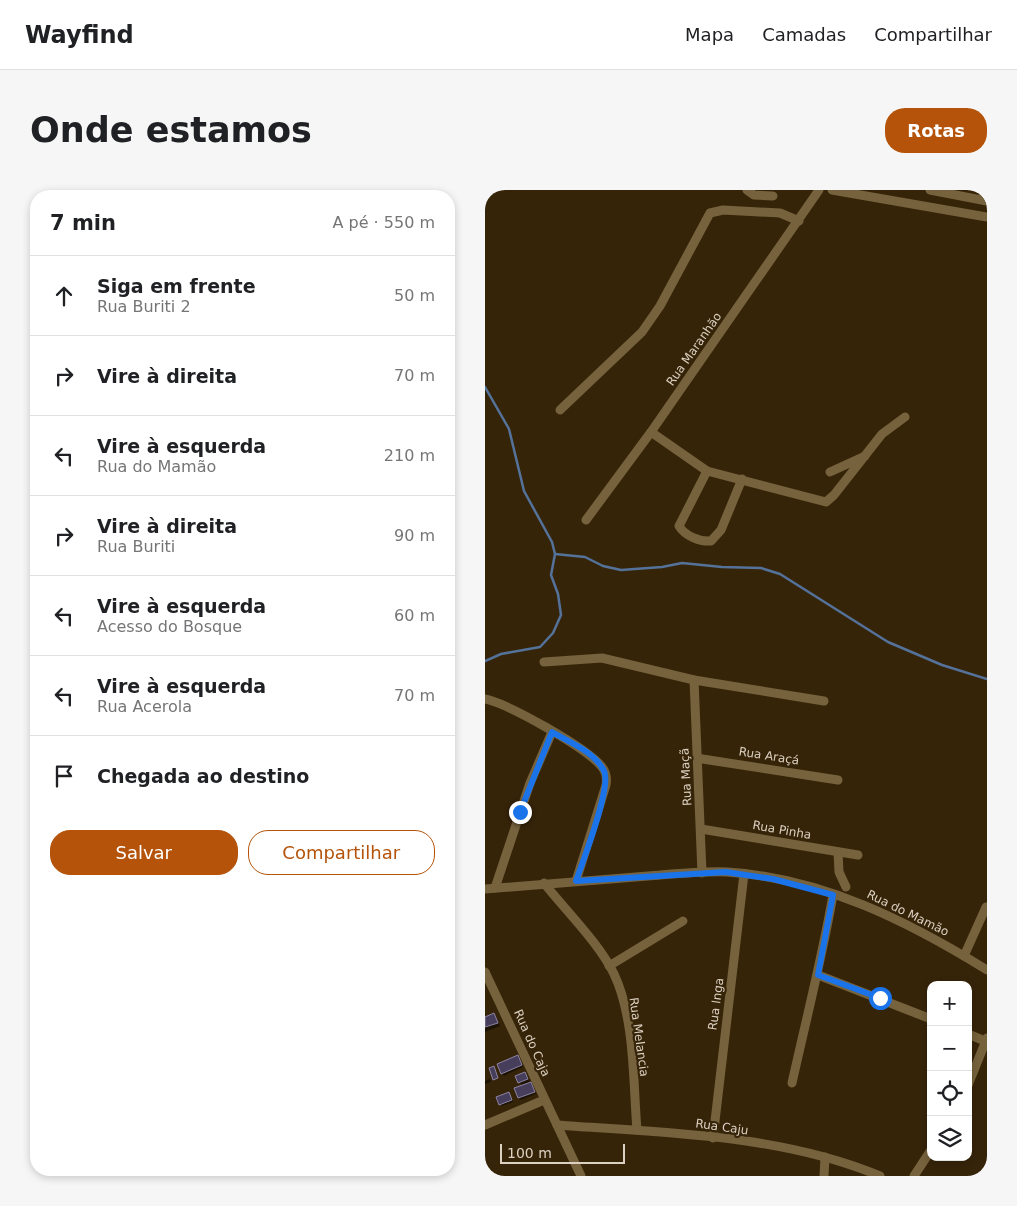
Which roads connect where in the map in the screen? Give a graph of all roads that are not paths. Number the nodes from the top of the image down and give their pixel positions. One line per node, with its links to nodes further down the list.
1 (747, 190): 5 (street)
2 (819, 190): 8 (street, Rua Maranhão)
3 (832, 190): 7 (street)
4 (930, 190): 6 (street)
5 (773, 196)
6 (987, 201)
7 (987, 217)
8 (799, 221): 9 (street); 11 (street, Rua Maranhão)
9 (561, 410)
10 (905, 417): 12 (street)
11 (651, 432): 13 (street); 16 (street, Rua Maranhão)
12 (865, 456): 14 (street); 15 (street)
13 (707, 471): 15 (street); 15 (street)
14 (830, 472)
15 (742, 480)
16 (586, 520)
17 (544, 662): 18 (street)
18 (694, 680): 20 (street); 22 (street, Rua Maçã)
19 (485, 699): 21 (street)
20 (824, 701)
21 (552, 732): 29 (street); 32 (street)
22 (696, 758): 23 (street, Rua Araçá); 24 (street, Rua Maçã)
23 (838, 780)
24 (701, 829): 25 (street, Rua Pinha); 27 (street, Rua Maçã)
25 (838, 852): 26 (street, Rua Pinha); 31 (street)
26 (858, 855)
27 (702, 873): 28 (street, Rua do Mamão); 29 (street, Rua do Mamão)
28 (744, 874): 33 (street, Rua do Mamão); 50 (street, Rua Inga)
29 (576, 881): 30 (street, Rua do Mamão)
30 (544, 883): 32 (street, Rua do Mamão); 37 (street, Rua Melancia)
31 (846, 887)
32 (490, 889)
33 (833, 895): 36 (street, Rua do Mamão); 40 (street)
34 (986, 907): 36 (street)
35 (683, 921): 37 (street)
36 (964, 956): 38 (street, Rua do Mamão)
37 (609, 966): 49 (street, Rua Melancia)
38 (987, 970)
39 (485, 972): 46 (street, Rua do Caja)
40 (818, 975): 41 (street); 45 (street)
41 (927, 1017)
42 (972, 1035): 43 (street)
43 (986, 1039): 44 (street)
44 (972, 1075)
45 (792, 1083)
46 (544, 1100): 47 (street); 48 (street, Rua do Caja)
47 (485, 1125)
48 (557, 1125): 49 (street, Rua Caju); 53 (street, Rua do Caja)
49 (637, 1130): 50 (street, Rua Caju)
50 (713, 1138): 52 (street, Rua Caju)
51 (927, 1156): 56 (street)
52 (825, 1157): 54 (street); 55 (street, Rua Caju)
53 (581, 1176)
54 (823, 1176)
55 (880, 1176)
56 (914, 1176)

